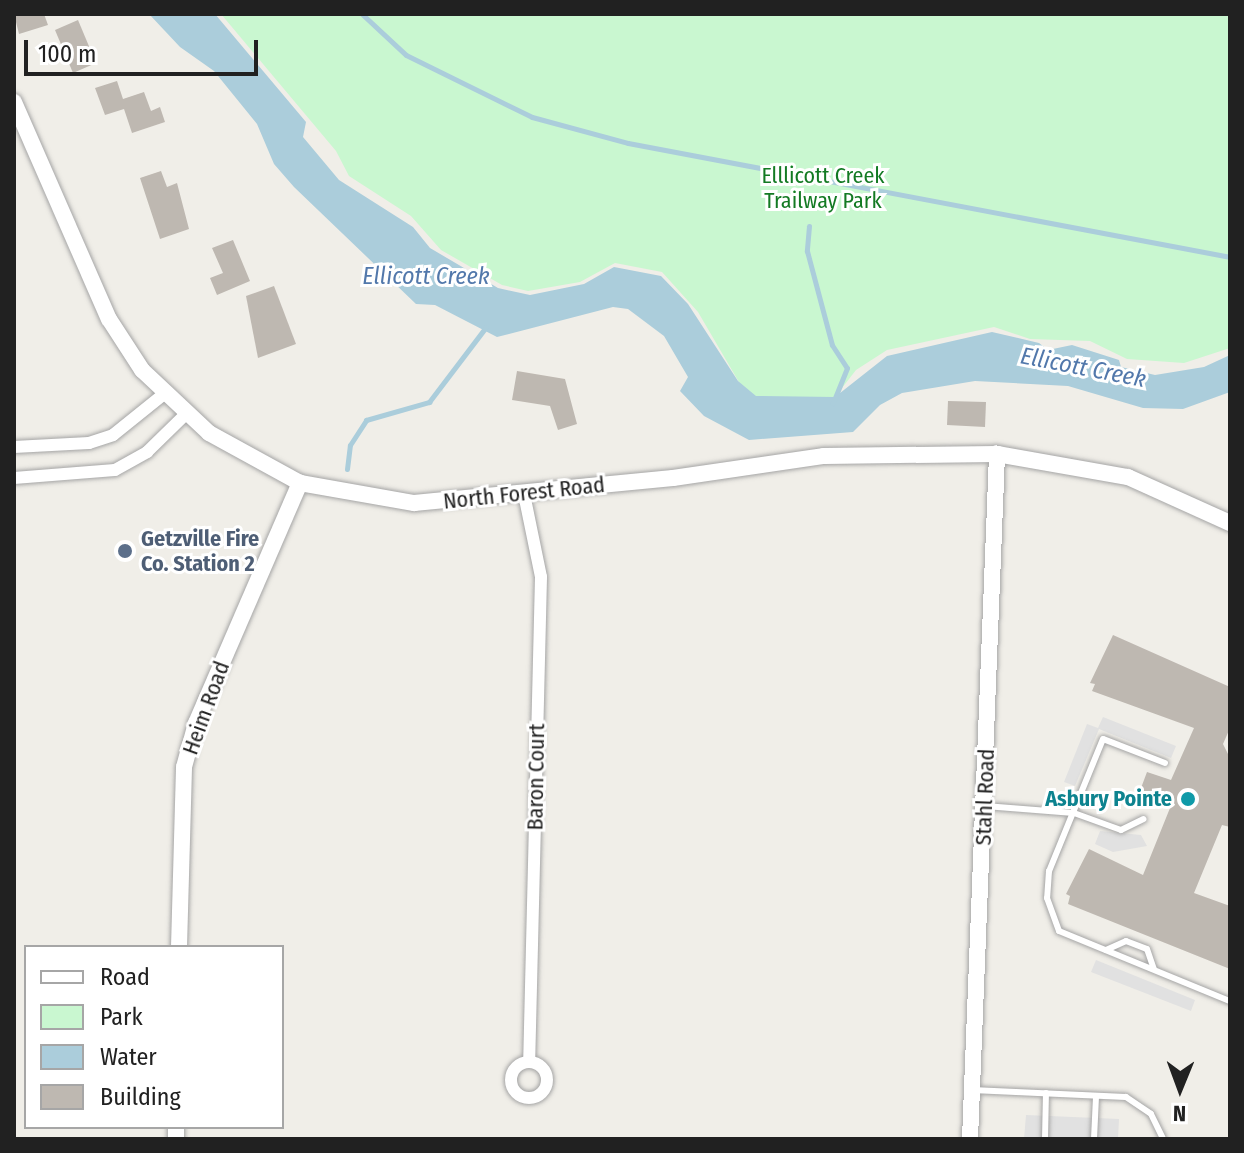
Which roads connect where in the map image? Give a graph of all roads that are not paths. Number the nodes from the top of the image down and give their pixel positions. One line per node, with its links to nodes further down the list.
1 (14, 102): 2 (street, North Forest Road)
2 (164, 394): 3 (street, North Forest Road); 4 (street)
3 (186, 414): 6 (street); 7 (street, North Forest Road)
4 (14, 447)
5 (997, 454): 8 (street, North Forest Road); 9 (street, North Forest Road); 11 (street, Stahl Road)
6 (14, 478)
7 (300, 483): 8 (street, North Forest Road); 14 (street, Heim Road)
8 (524, 494): 18 (street, Baron Court)
9 (1230, 523)
10 (1165, 763): 12 (lane)
11 (985, 806): 12 (lane); 19 (street, Stahl Road)
12 (1074, 813): 13 (lane); 15 (lane)
13 (1144, 819)
14 (179, 945)
15 (1106, 950): 16 (lane); 16 (lane)
16 (1154, 969): 17 (lane)
17 (1230, 1001)
18 (529, 1062)
19 (972, 1090): 20 (lane); 22 (street, Stahl Road)
20 (1046, 1093): 21 (lane); 23 (lane)
21 (1096, 1096): 24 (lane); 25 (lane)
22 (970, 1139)
23 (1045, 1139)
24 (1094, 1139)
25 (1163, 1139)

